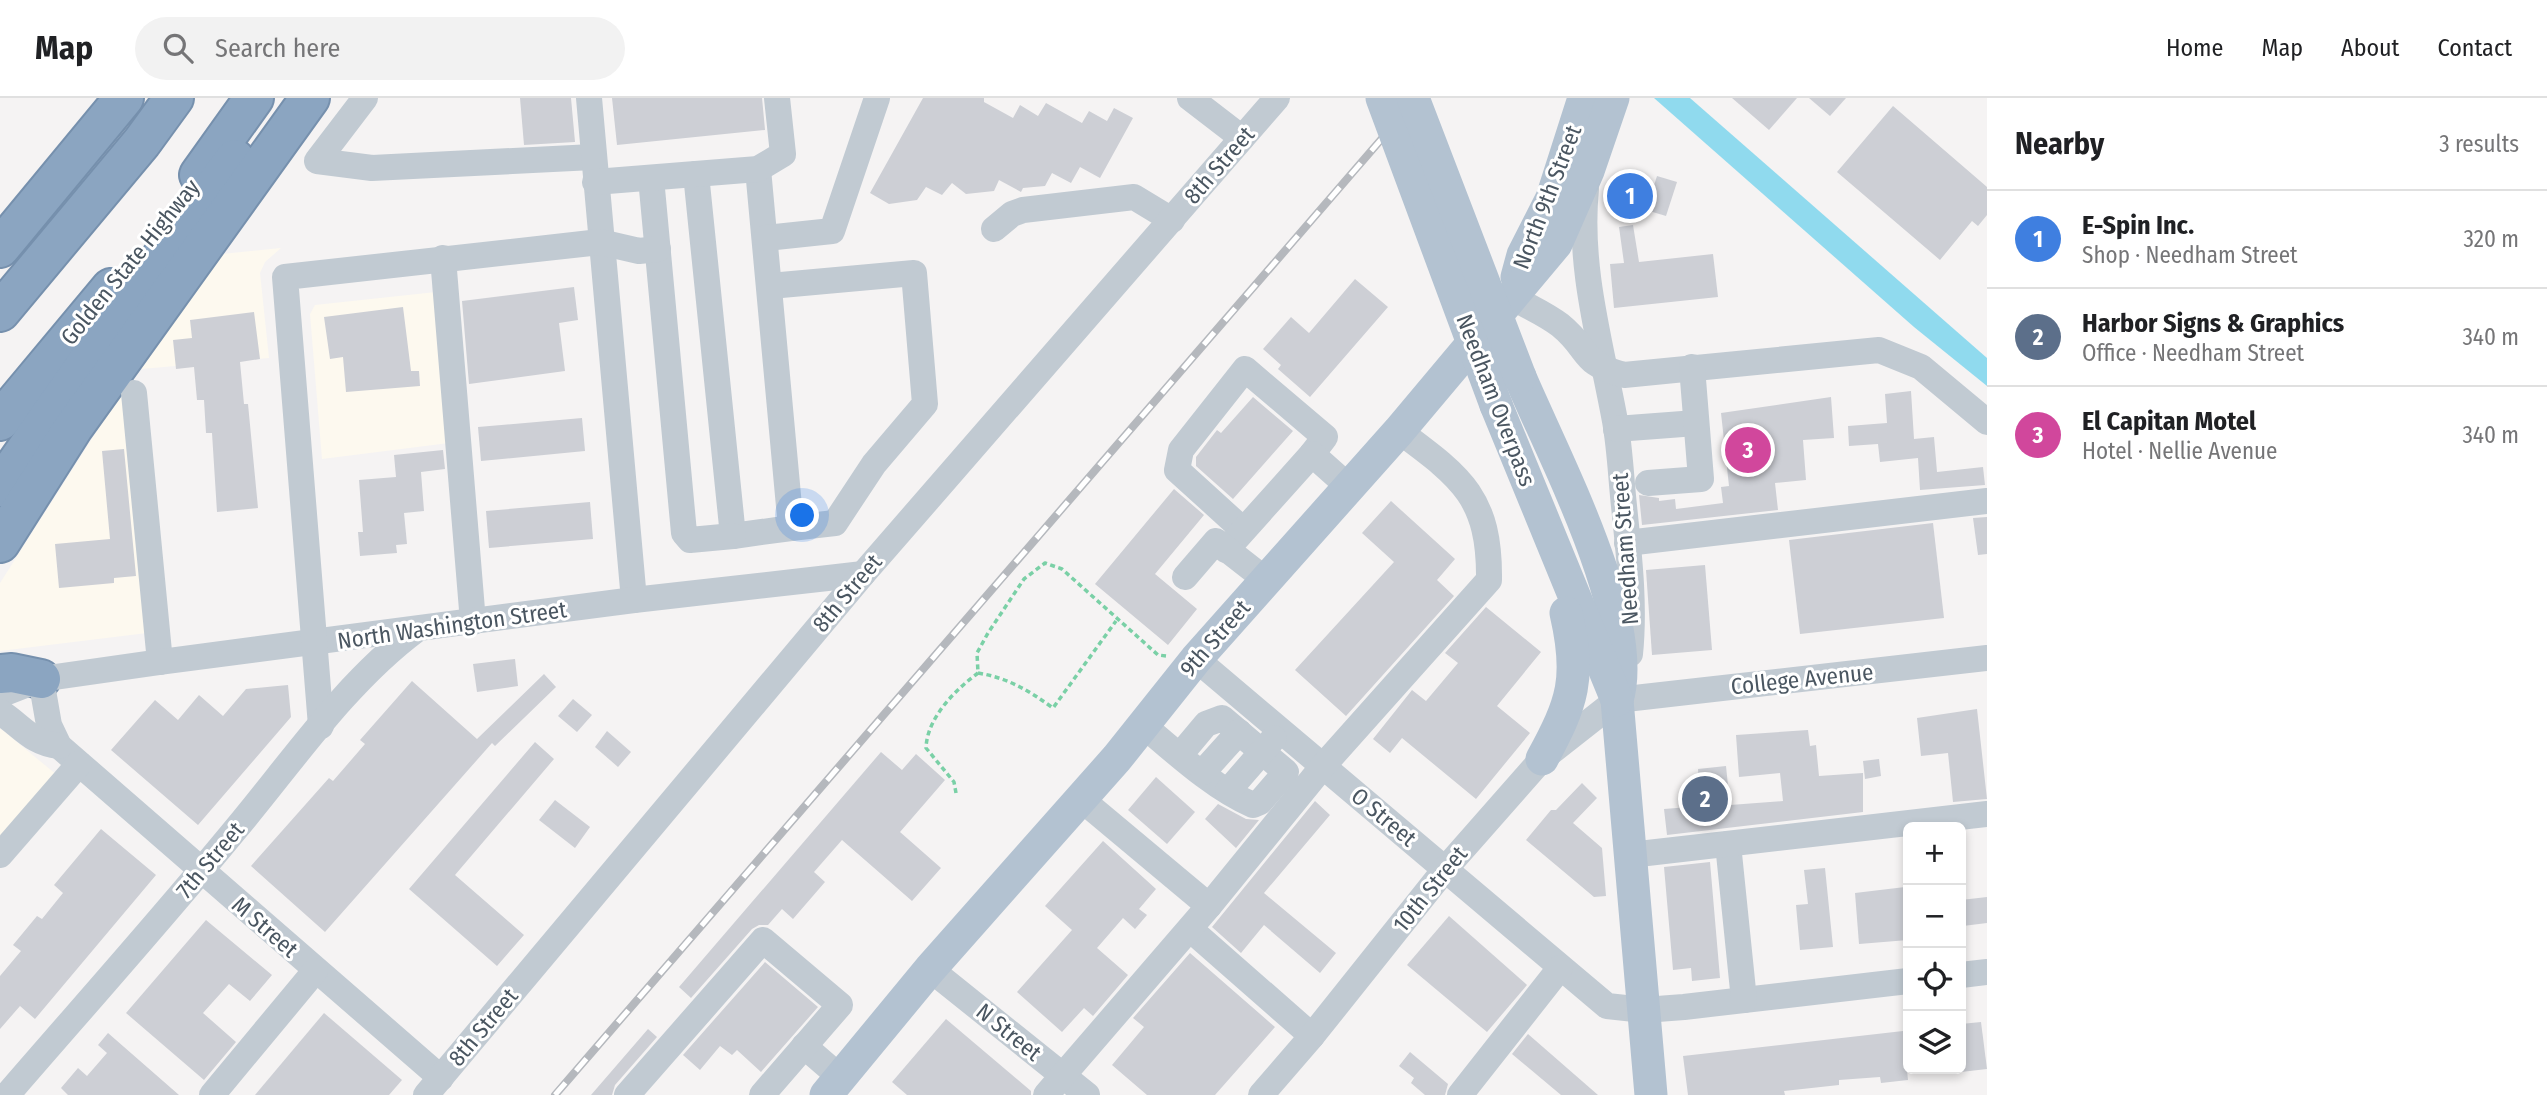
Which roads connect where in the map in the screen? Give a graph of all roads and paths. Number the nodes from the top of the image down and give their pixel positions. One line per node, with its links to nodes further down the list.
1 (124, 98): 27 (highway)
2 (174, 98): 25 (highway)
3 (254, 98): 37 (highway, Golden State Highway)
4 (278, 98): 44 (highway)
5 (310, 98): 52 (highway)
6 (365, 98): 18 (street)
7 (589, 98): 18 (street)
8 (777, 98): 17 (street)
9 (877, 98): 24 (street)
10 (1190, 98): 16 (street)
11 (1277, 98): 16 (street, 8th Street)
12 (1382, 98): 46 (main road, Needham Overpass, bridge)
13 (1413, 98): 68 (main road, Needham Overpass, bridge)
14 (1584, 98): 32 (main road, North 9th Street)
15 (1612, 98): 19 (main road, North 9th Street)
16 (1242, 138): 22 (street, 8th Street)
17 (758, 169): 20 (street); 24 (street)
18 (594, 170): 21 (street); 26 (street)
19 (1588, 171): 32 (main road, 9th Street); 35 (street, Needham Street)
20 (696, 174): 21 (street); 50 (street)
21 (651, 178): 28 (street)
22 (1172, 220): 23 (street); 54 (street, 8th Street)
23 (994, 229)
24 (766, 238): 30 (street)
25 (58, 242): 31 (highway); 33 (highway)
26 (600, 242): 28 (street); 29 (street); 57 (street)
27 (0, 248)
28 (658, 249): 50 (street)
29 (443, 258): 59 (street); 61 (street)
30 (770, 286): 48 (street); 48 (street)
31 (0, 295)
32 (1512, 297): 35 (street); 41 (main road, 9th Street)
33 (0, 312)
34 (1692, 367): 35 (street); 38 (street); 39 (street)
35 (1604, 369): 40 (street, Needham Street)
36 (134, 393): 64 (street)
37 (0, 421)
38 (1987, 422)
39 (1696, 423): 40 (street); 43 (street)
40 (1616, 429): 43 (street, Needham Street)
41 (1399, 431): 45 (main road, 9th Street); 80 (street)
42 (1312, 454): 45 (street); 49 (street); 49 (street)
43 (1636, 485): 51 (street, Needham Street)
44 (0, 487)
45 (1349, 487): 56 (main road, 9th Street)
46 (1531, 489): 68 (main road, Needham Overpass); 78 (main road)
47 (1987, 501): 51 (street)
48 (791, 528): 50 (street)
49 (1242, 529): 53 (street)
50 (733, 536)
51 (1627, 542): 68 (street, Needham Street)
52 (0, 543)
53 (1226, 550): 55 (street); 56 (street)
54 (863, 574): 57 (street, North Washington Street); 103 (street, 8th Street)
55 (1185, 577)
56 (1266, 580): 63 (main road, 9th Street)
57 (634, 600): 59 (street, North Washington Street)
58 (1116, 621): 63 (path); 65 (path); 65 (path)
59 (473, 622): 60 (street, North Washington Street)
60 (417, 629): 61 (street, North Washington Street); 72 (street, 7th Street)
61 (313, 644): 64 (street, North Washington Street); 72 (street)
62 (1987, 658): 68 (street, College Avenue)
63 (1196, 659): 71 (main road, 9th Street); 73 (street, O Street)
64 (160, 662): 67 (street, North Washington Street)
65 (978, 673): 82 (path)
66 (0, 674): 67 (highway)
67 (41, 679): 69 (street, North Washington Street); 75 (street, M Street)
68 (1620, 692): 78 (street, 10th Street); 87 (main road, Needham Street)
69 (0, 695)
70 (0, 712): 75 (street, M Street)
71 (1143, 725): 77 (street); 83 (main road, 9th Street)
72 (321, 726): 89 (street, 7th Street)
73 (1279, 731): 76 (street); 80 (street, O Street)
74 (1239, 732): 76 (street); 77 (street); 81 (street)
75 (59, 746): 79 (street, M Street)
76 (1263, 752): 81 (street)
77 (1180, 755): 81 (street)
78 (1542, 759): 88 (street, 10th Street)
79 (79, 764): 86 (street); 89 (street, M Street)
80 (1323, 766): 88 (street, O Street); 90 (street)
81 (1203, 772)
82 (956, 793)
83 (1081, 799): 90 (street); 93 (main road, 9th Street)
84 (1987, 814): 85 (street)
85 (1728, 844): 87 (street); 98 (street)
86 (0, 855)
87 (1630, 855): 99 (main road, Needham Street)
88 (1446, 867): 92 (street, O Street); 100 (street, 10th Street)
89 (201, 871): 94 (street, M Street); 106 (street, 7th Street)
90 (1209, 906): 91 (street)
91 (1190, 929): 100 (street); 102 (street)
92 (1560, 968): 99 (street, O Street); 111 (street)
93 (930, 969): 102 (street, N Street); 104 (main road, 9th Street)
94 (315, 971): 103 (street, M Street); 107 (street)
95 (1987, 972): 96 (street)
96 (1966, 974)
97 (1903, 982): 98 (street, O Street)
98 (1744, 1000): 99 (street, O Street)
99 (1644, 1010): 112 (main road, Needham Street)
100 (1312, 1036): 110 (street, 10th Street)
101 (804, 1046): 104 (street); 105 (street); 108 (street)
102 (1055, 1085): 109 (street, N Street)
103 (433, 1086)
104 (834, 1086)
105 (635, 1092)
106 (7, 1095)
107 (212, 1095)
108 (762, 1095)
109 (1087, 1095)
110 (1261, 1095)
111 (1460, 1095)
112 (1651, 1095)

